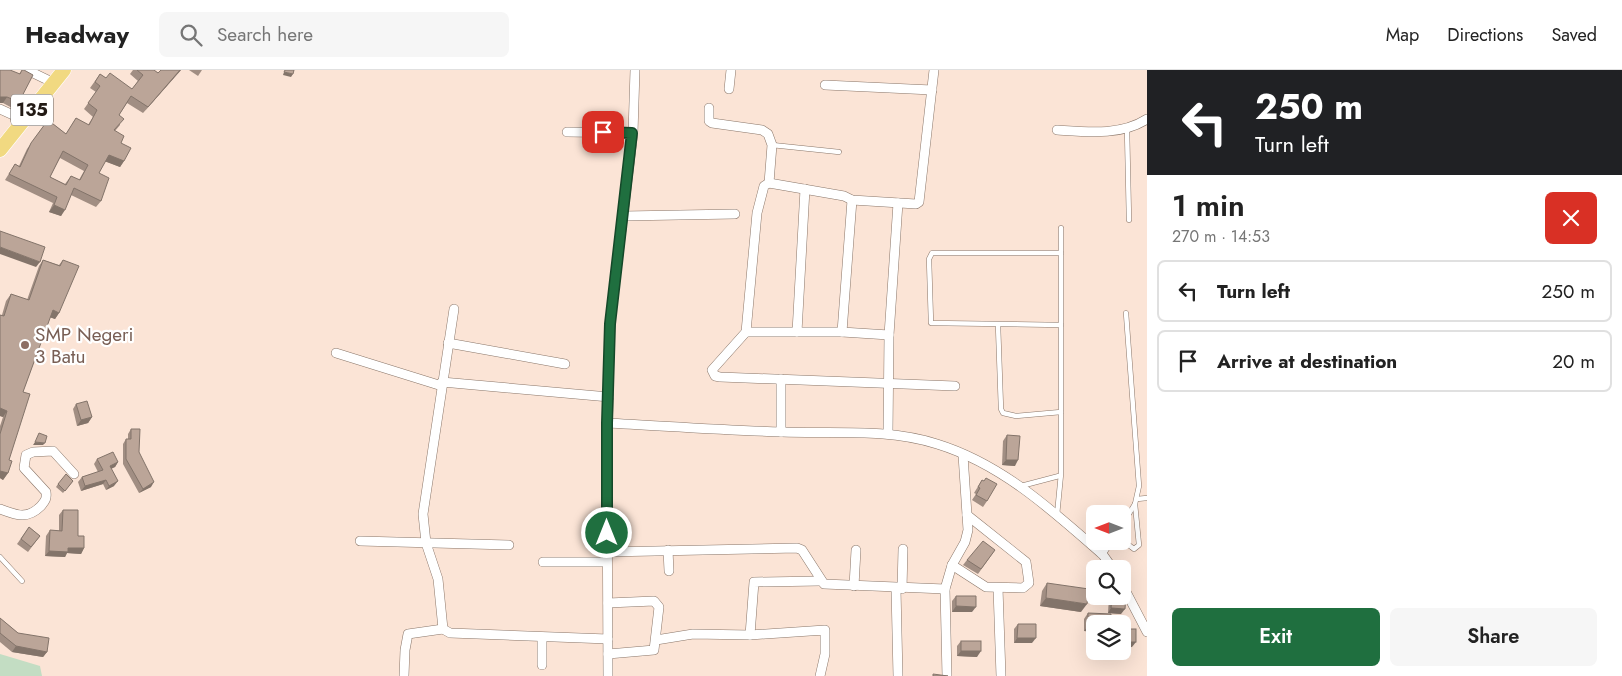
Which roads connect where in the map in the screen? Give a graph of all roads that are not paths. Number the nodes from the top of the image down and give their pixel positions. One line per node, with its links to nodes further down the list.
1 (27, 70): 6 (street)
2 (64, 70): 6 (main road, 135)
3 (635, 70): 17 (street)
4 (731, 70): 8 (street)
5 (934, 70): 9 (street)
6 (54, 83): 13 (main road, 135)
7 (825, 85): 9 (street)
8 (729, 89)
9 (932, 90): 24 (street)
10 (709, 108): 18 (street)
11 (0, 109): 13 (street)
12 (1147, 119): 14 (street)
13 (24, 120): 19 (main road, 135)
14 (1127, 129): 15 (street); 27 (lane)
15 (1057, 130)
16 (567, 132): 17 (street)
17 (632, 133): 26 (street)
18 (772, 145): 20 (lane); 21 (street)
19 (1, 147)
20 (839, 152)
21 (769, 183): 22 (street); 34 (street)
22 (805, 189): 23 (street); 35 (street)
23 (852, 200): 24 (street); 36 (street)
24 (898, 203): 37 (street)
25 (735, 214): 26 (street)
26 (624, 216): 45 (street)
27 (1130, 220)
28 (1061, 228): 29 (lane)
29 (1061, 253): 32 (lane); 33 (lane)
30 (454, 309): 38 (street)
31 (1126, 313): 55 (lane)
32 (998, 325): 33 (lane); 46 (lane)
33 (1061, 325): 46 (lane)
34 (746, 332): 35 (street); 41 (street)
35 (798, 332): 36 (street)
36 (842, 332): 37 (street)
37 (889, 335): 43 (street)
38 (448, 343): 40 (street); 42 (street)
39 (336, 353): 42 (street)
40 (566, 364)
41 (781, 379): 43 (street); 48 (street)
42 (442, 384): 45 (street); 61 (street)
43 (890, 384): 44 (street); 49 (street)
44 (955, 386)
45 (609, 398): 47 (street)
46 (1061, 412): 52 (lane)
47 (607, 423): 48 (street); 68 (street)
48 (781, 432): 49 (street)
49 (888, 434): 50 (street)
50 (963, 455): 53 (street); 58 (street)
51 (74, 474): 56 (street)
52 (1059, 476): 53 (lane); 59 (lane)
53 (1022, 486): 59 (street)
54 (1147, 498): 55 (lane)
55 (1136, 502): 57 (lane); 63 (lane)
56 (0, 509)
57 (1131, 510)
58 (967, 515): 74 (street); 79 (street)
59 (1057, 515): 69 (street)
60 (360, 541): 61 (street)
61 (426, 543): 62 (street); 84 (street)
62 (510, 545)
63 (1131, 547)
64 (668, 550): 68 (street); 75 (street); 77 (street)
65 (856, 550): 78 (street)
66 (903, 550): 80 (street)
67 (1106, 550): 69 (lane)
68 (607, 552): 73 (street)
69 (1103, 554): 71 (street)
70 (0, 557): 76 (lane)
71 (1107, 560)
72 (543, 562): 73 (street)
73 (607, 562): 83 (street)
74 (952, 565): 79 (street); 81 (street)
75 (669, 571)
76 (22, 581)
77 (820, 581): 78 (street); 86 (street)
78 (854, 586): 80 (street)
79 (998, 588): 97 (street)
80 (899, 589): 81 (street); 95 (street)
81 (945, 589): 96 (street)
82 (1131, 601): 85 (street)
83 (608, 603): 88 (street); 89 (street)
84 (443, 630): 87 (street); 92 (street)
85 (1147, 632)
86 (750, 635): 89 (street); 94 (street)
87 (542, 638): 88 (street); 91 (street)
88 (608, 639): 90 (street)
89 (656, 640): 90 (street)
90 (608, 654): 93 (street)
91 (542, 664)
92 (404, 676)
93 (608, 676)
94 (820, 676)
95 (898, 676)
96 (947, 676)
97 (1001, 676)

